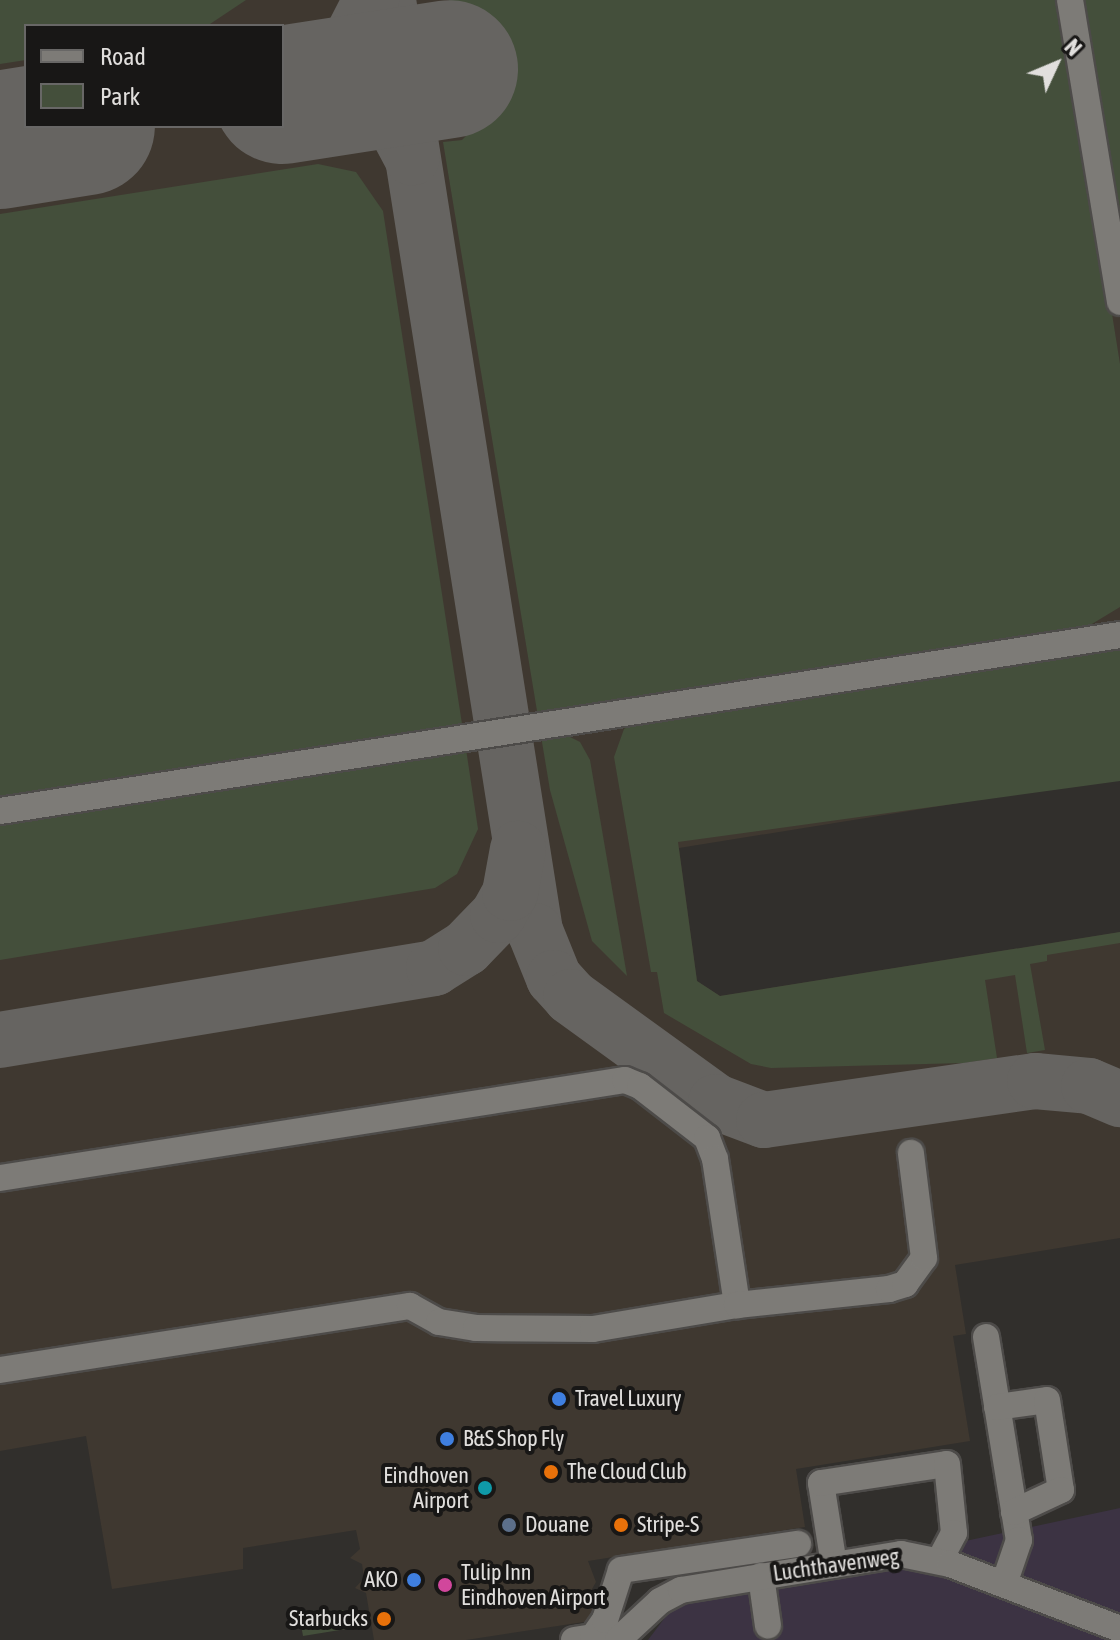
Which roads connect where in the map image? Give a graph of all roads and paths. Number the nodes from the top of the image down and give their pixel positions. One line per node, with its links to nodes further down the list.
1 (1070, 0): 2 (street)
2 (1120, 302)
3 (1120, 621): 5 (street)
4 (1120, 635): 5 (street)
5 (1085, 640): 6 (street)
6 (0, 811)
7 (911, 1153): 9 (street)
8 (0, 1178): 9 (street)
9 (737, 1305): 11 (street)
10 (986, 1337): 12 (street)
11 (0, 1370)
12 (997, 1407): 13 (street); 13 (street)
13 (1014, 1512): 18 (street)
14 (798, 1544): 22 (street)
15 (939, 1561): 16 (street, Luchthavenweg); 16 (street); 18 (street, Luchthavenweg)
16 (834, 1565): 17 (street, Luchthavenweg)
17 (761, 1576): 19 (street, Luchthavenweg); 20 (street)
18 (1004, 1584): 21 (street, Luchthavenweg)
19 (644, 1615): 23 (street, Luchthavenweg); 24 (street)
20 (768, 1626)
21 (1120, 1629)
22 (574, 1640)
23 (618, 1640)
24 (634, 1640)

